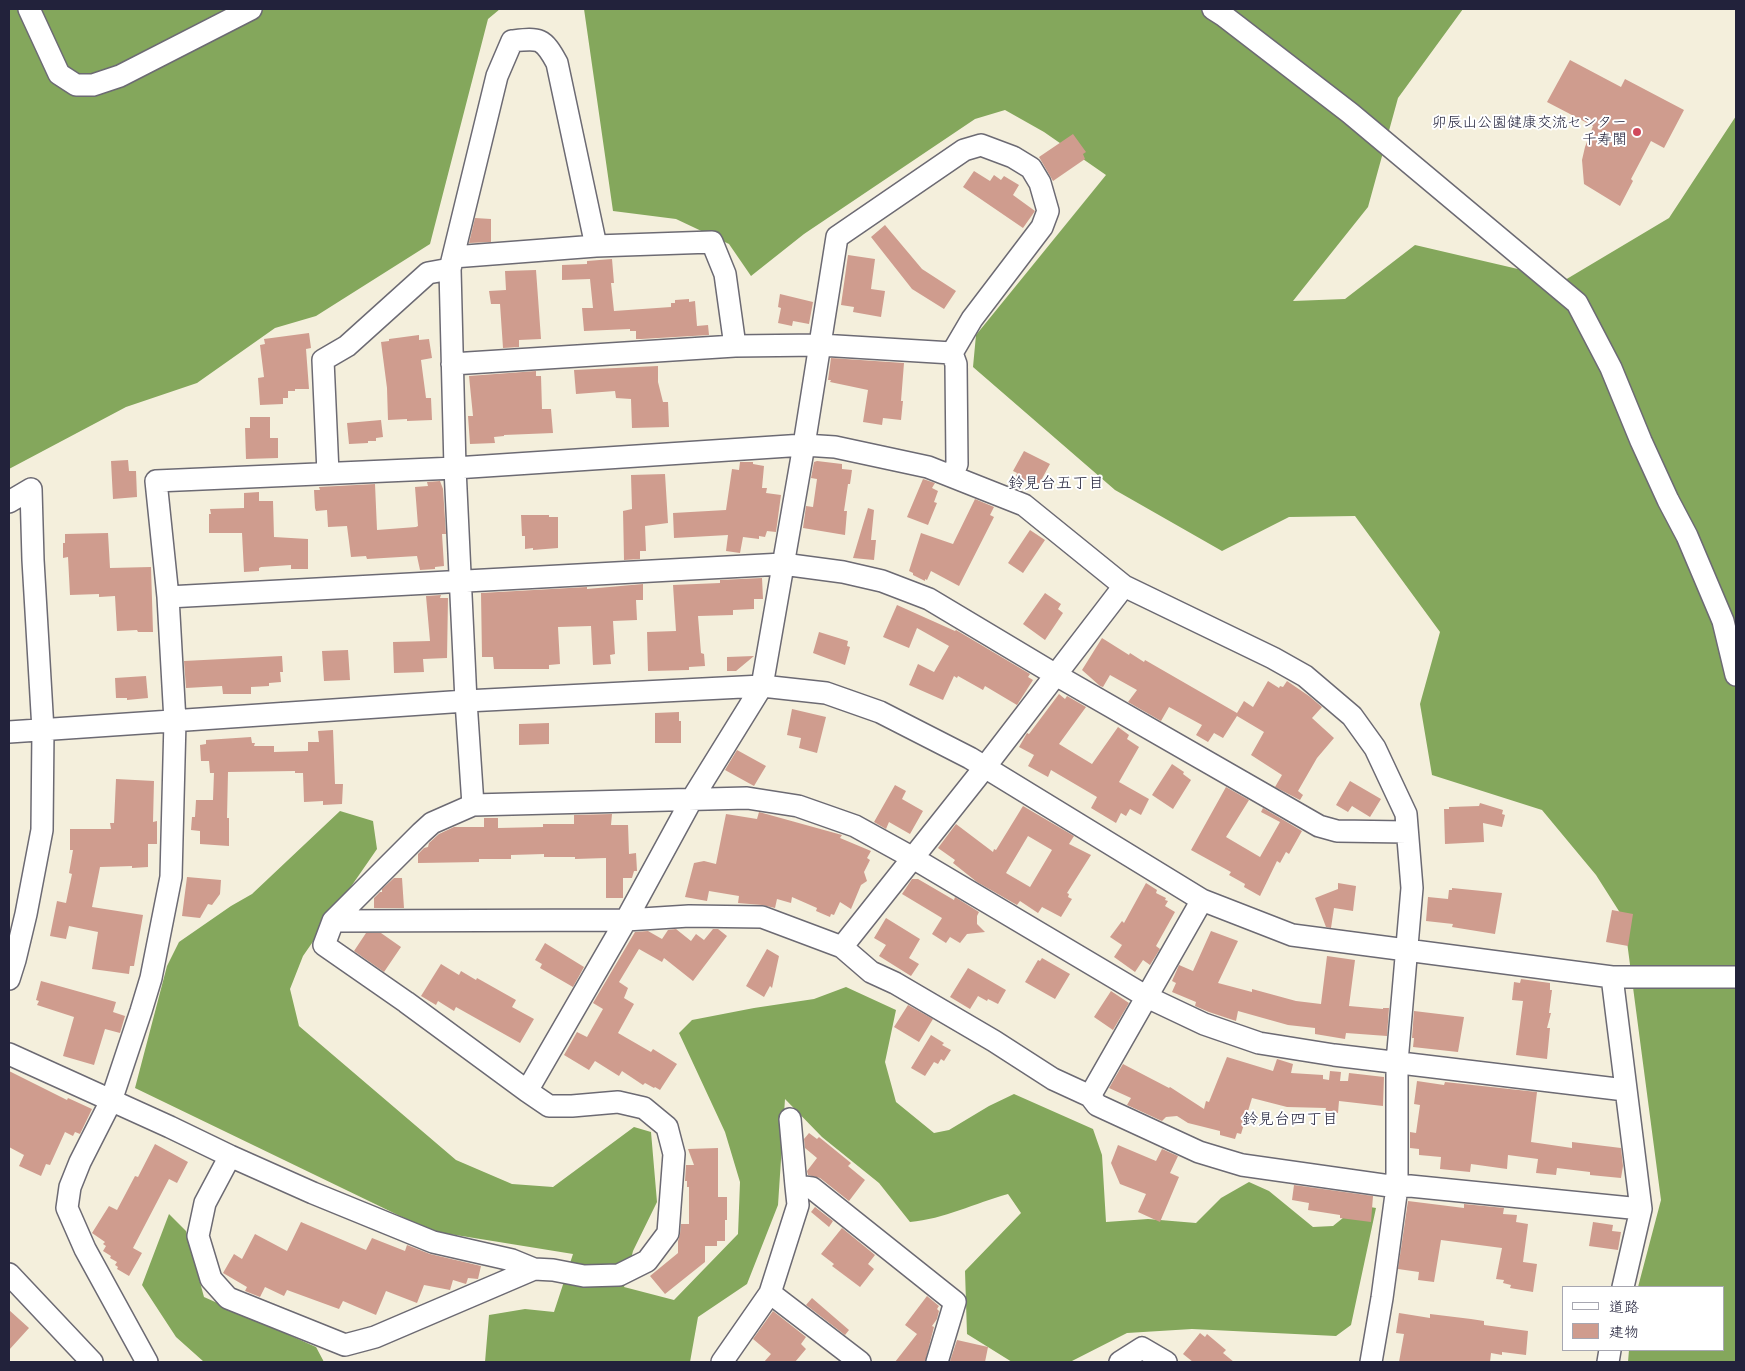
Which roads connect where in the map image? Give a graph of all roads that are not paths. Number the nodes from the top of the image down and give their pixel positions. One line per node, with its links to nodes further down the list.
1 (29, 9): 2 (street)
2 (251, 9)
3 (1213, 9): 20 (street)
4 (596, 246): 5 (street); 5 (street); 7 (street)
5 (452, 263): 9 (street); 12 (street)
6 (820, 345): 7 (street); 8 (street); 8 (street); 10 (street)
7 (735, 346): 9 (street)
8 (952, 353): 13 (street)
9 (452, 364): 11 (street)
10 (804, 445): 11 (street); 13 (street); 15 (street)
11 (455, 468): 12 (street); 16 (street)
12 (328, 473): 18 (street)
13 (952, 476): 17 (street)
14 (9, 502): 24 (street)
15 (783, 564): 16 (street); 19 (street); 21 (street)
16 (460, 582): 18 (street); 22 (street)
17 (1124, 586): 19 (street); 29 (street)
18 (168, 597): 23 (street)
19 (1056, 675): 26 (street); 29 (street)
20 (1736, 675)
21 (762, 686): 22 (street); 26 (street); 27 (street)
22 (466, 701): 23 (street); 28 (street)
23 (175, 721): 24 (street); 46 (street)
24 (43, 730): 25 (street); 34 (street)
25 (9, 732)
26 (985, 767): 30 (street); 31 (street)
27 (692, 799): 28 (street); 30 (street); 32 (street)
28 (473, 805): 33 (street)
29 (1407, 832): 36 (street)
30 (913, 858): 35 (street); 40 (street)
31 (1202, 900): 36 (street); 40 (street)
32 (626, 920): 33 (street); 35 (street); 44 (street)
33 (333, 921): 44 (street)
34 (15, 928): 39 (street)
35 (842, 947): 45 (street)
36 (1408, 950): 37 (street); 42 (street)
37 (1612, 977): 38 (street); 43 (street)
38 (1736, 977)
39 (9, 979)
40 (1147, 997): 42 (street); 45 (street)
41 (9, 1054): 46 (street)
42 (1397, 1062): 43 (street); 50 (street)
43 (1625, 1090): 51 (street)
44 (527, 1091): 52 (street)
45 (1090, 1096): 50 (street)
46 (111, 1101): 48 (street); 57 (street)
47 (790, 1120): 49 (street)
48 (230, 1156): 52 (street); 52 (street)
49 (796, 1186): 55 (street); 60 (street)
50 (1397, 1187): 51 (street); 63 (street)
51 (1641, 1209): 54 (street)
52 (534, 1269)
53 (9, 1274): 56 (street)
54 (1623, 1286)
55 (770, 1293): 58 (street); 59 (street)
56 (92, 1362)
57 (147, 1362)
58 (722, 1362)
59 (860, 1362)
60 (937, 1362)
61 (1120, 1362): 62 (street)
62 (1166, 1362)
63 (1371, 1362)

